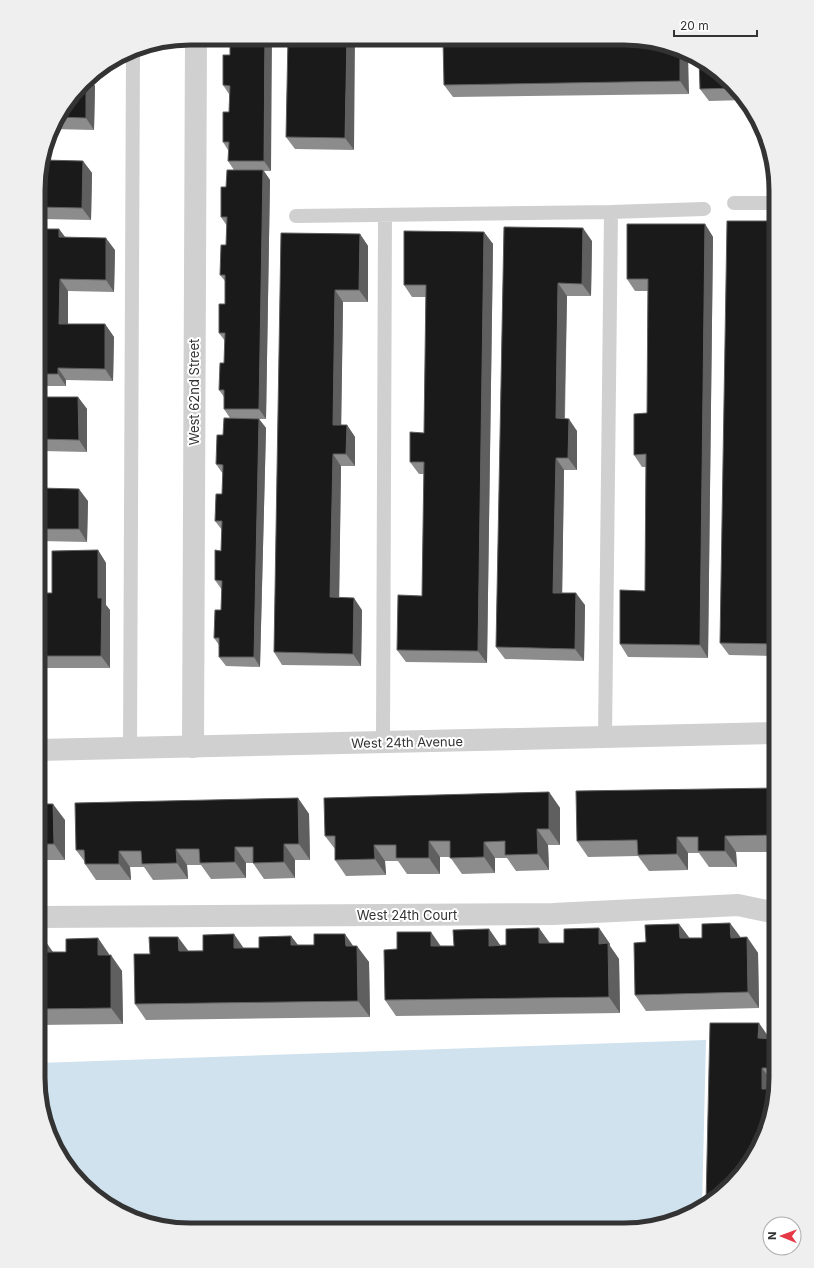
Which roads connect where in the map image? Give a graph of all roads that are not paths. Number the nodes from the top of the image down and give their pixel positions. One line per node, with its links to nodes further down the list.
1 (196, 45): 12 (street, West 62nd Street)
2 (133, 57): 13 (lane)
3 (734, 203): 4 (lane)
4 (769, 203)
5 (704, 209): 6 (lane)
6 (611, 212): 7 (lane); 10 (lane)
7 (385, 215): 8 (lane); 11 (lane)
8 (296, 216)
9 (769, 732): 10 (street, West 24th Avenue)
10 (605, 737): 11 (street, West 24th Avenue)
11 (383, 742): 12 (street, West 24th Avenue)
12 (193, 747): 13 (street, West 24th Avenue)
13 (130, 748): 14 (street, West 24th Avenue)
14 (45, 750)
15 (769, 912): 16 (street, West 24th Court)
16 (45, 917)

